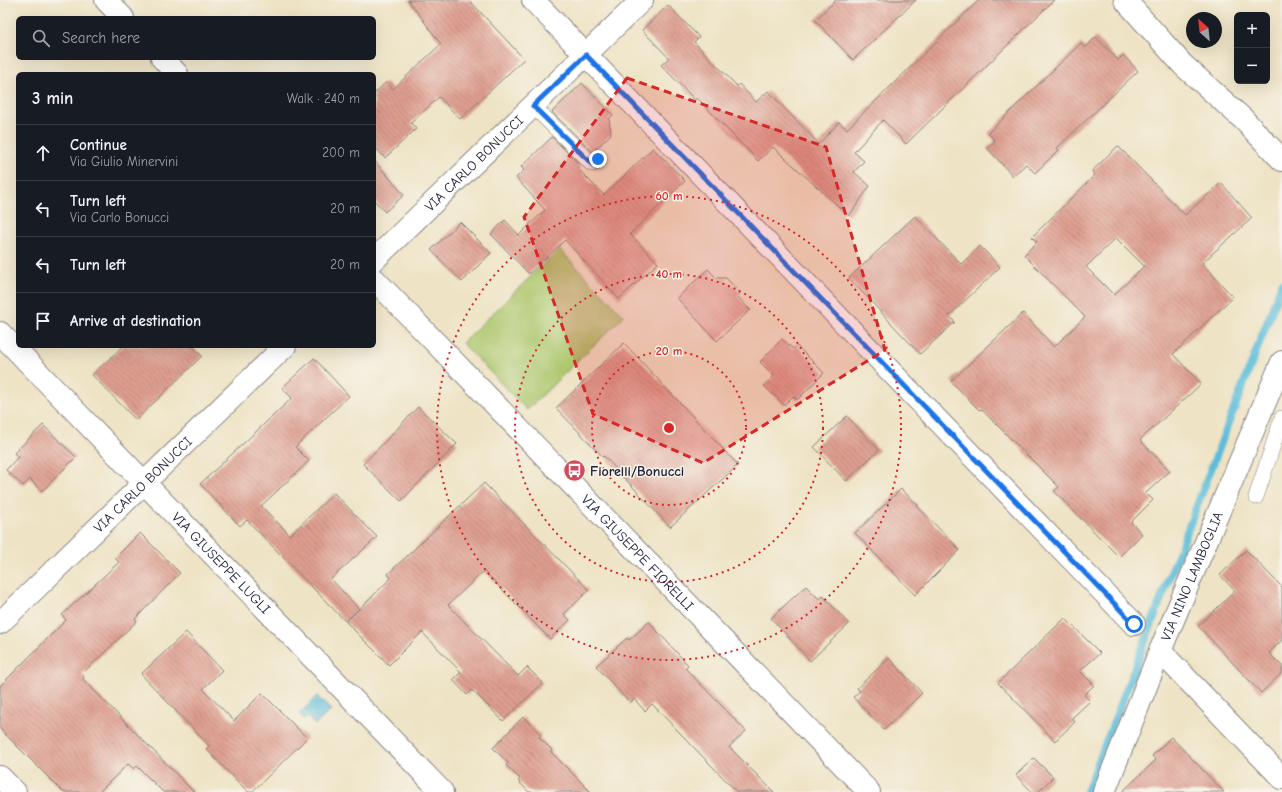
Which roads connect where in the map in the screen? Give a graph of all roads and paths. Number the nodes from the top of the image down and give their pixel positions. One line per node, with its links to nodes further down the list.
1 (106, 0): 5 (street)
2 (533, 0): 6 (street)
3 (642, 0): 6 (street, VIA CARLO BONUCCI)
4 (1125, 0): 11 (street)
5 (121, 16)
6 (586, 55): 9 (street, VIA CARLO BONUCCI); 21 (street)
7 (164, 60): 8 (street)
8 (175, 72)
9 (533, 106): 10 (lane); 12 (street, VIA CARLO BONUCCI)
10 (598, 159)
11 (1282, 160)
12 (376, 258)
13 (376, 281): 27 (street, VIA GIUSEPPE FIORELLI)
14 (0, 333): 18 (street, VIA GIUSEPPE LUGLI)
15 (283, 348): 18 (street, VIA CARLO BONUCCI)
16 (1282, 362): 22 (street, VIA NINO LAMBOGLIA)
17 (1282, 418): 19 (lane)
18 (145, 483): 20 (street, VIA CARLO BONUCCI); 26 (street, VIA GIUSEPPE LUGLI)
19 (1256, 497)
20 (0, 622)
21 (1134, 624)
22 (1160, 651): 24 (street); 28 (street, VIA NINO LAMBOGLIA)
23 (0, 776): 25 (street)
24 (1282, 778)
25 (15, 792)
26 (442, 792)
27 (869, 792)
28 (1104, 792)

